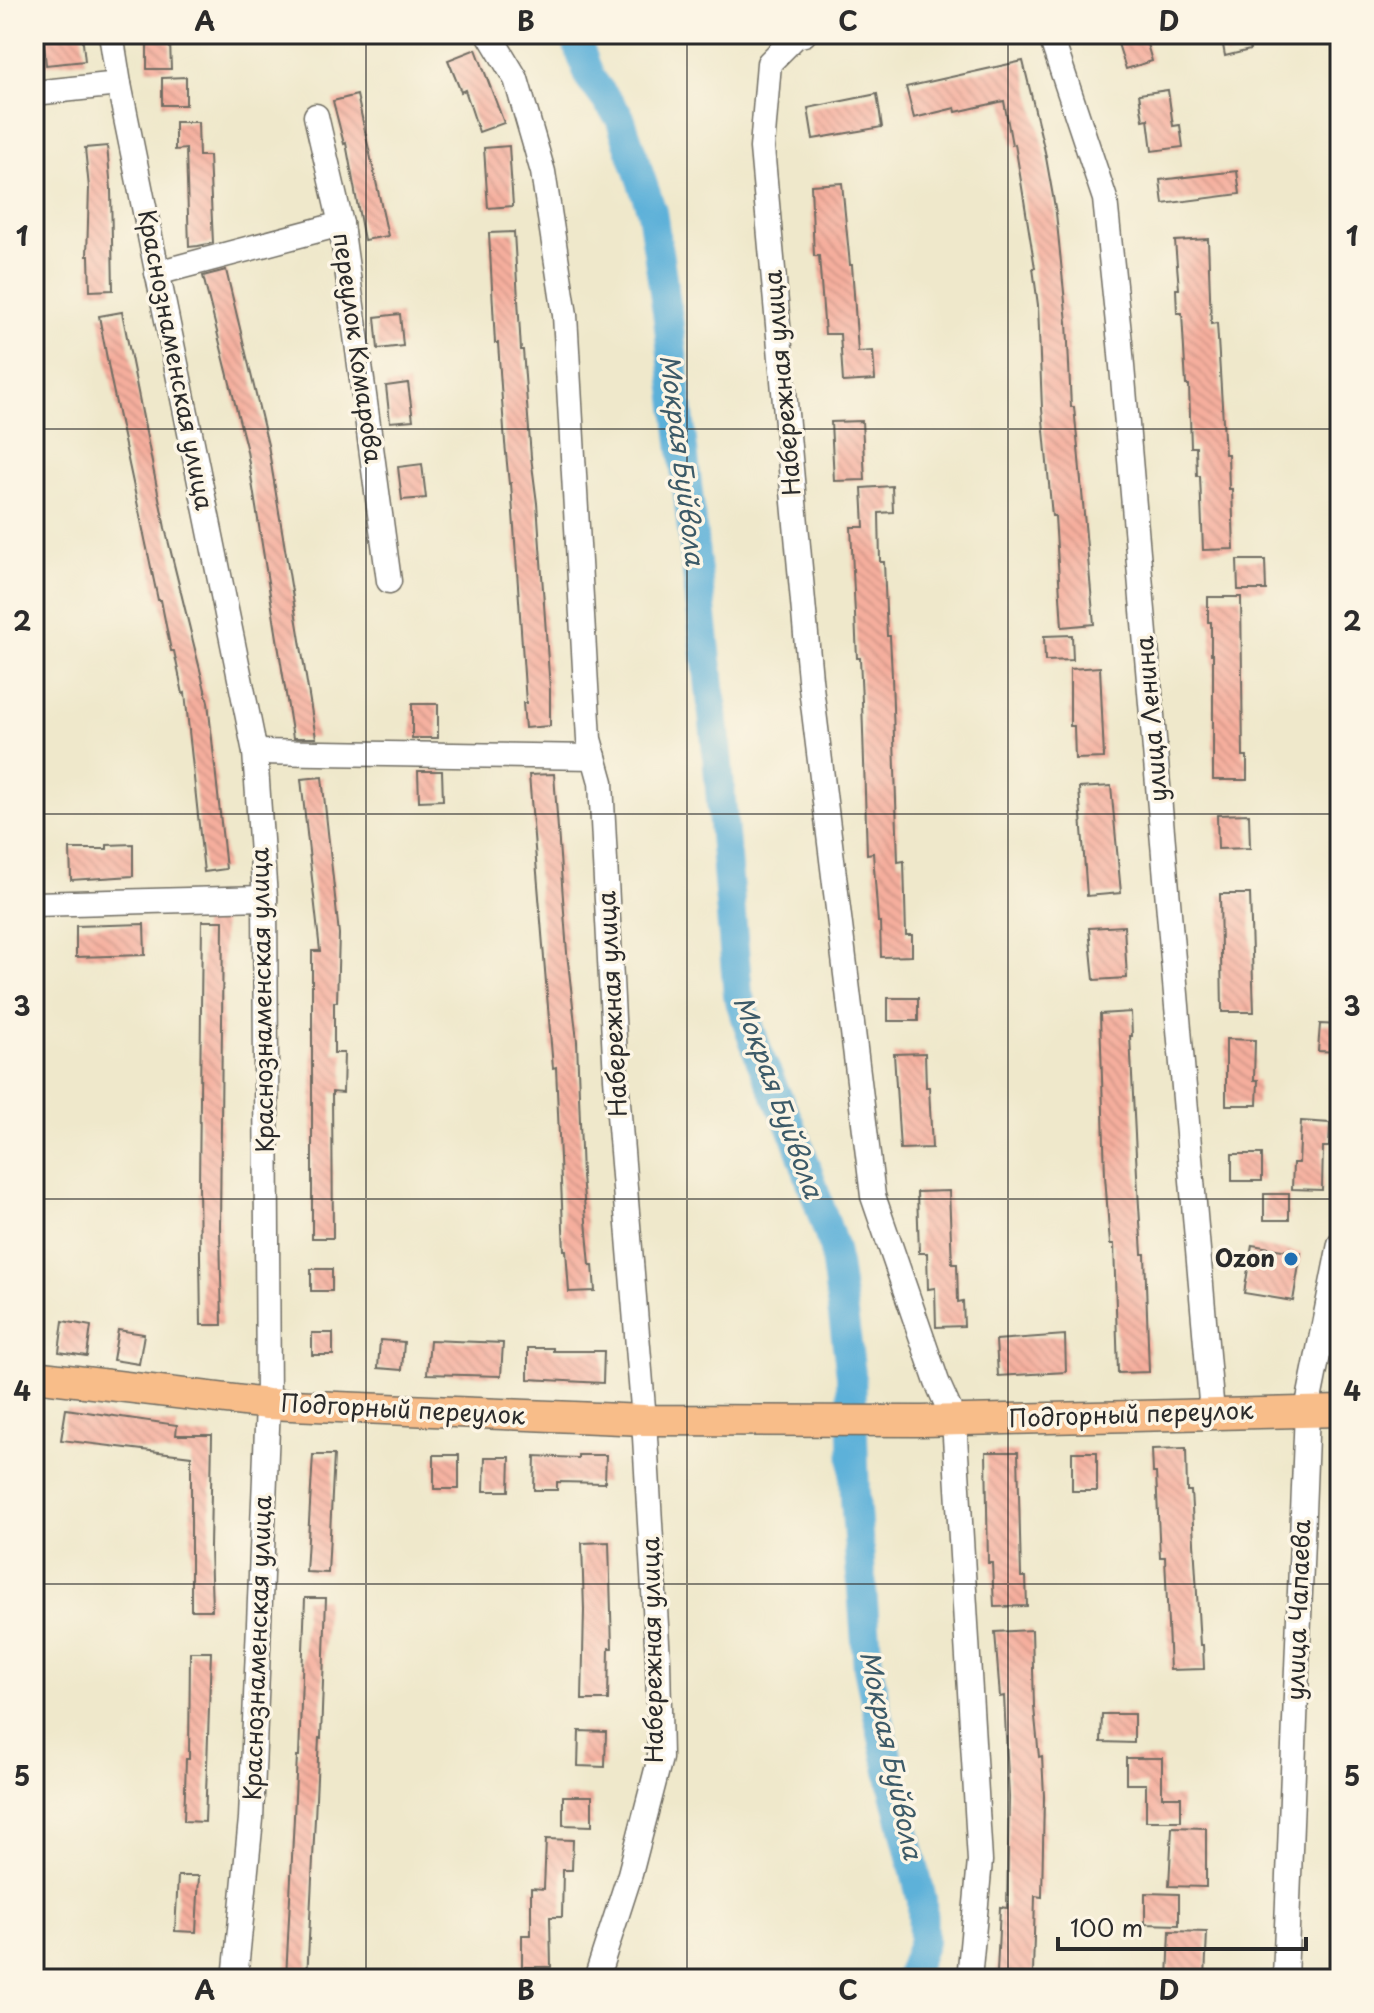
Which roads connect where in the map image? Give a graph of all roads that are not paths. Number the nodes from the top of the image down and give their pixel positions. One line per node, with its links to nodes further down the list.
1 (111, 34): 5 (street, Краснознаменская улица)
2 (489, 34): 12 (street, Набережная улица)
3 (804, 34): 22 (street, Набережная улица)
4 (1050, 34): 20 (street, улица Ленина)
5 (119, 84): 6 (street); 9 (street, Краснознаменская улица)
6 (34, 93)
7 (316, 116): 8 (street, переулок Комарова)
8 (341, 224): 9 (street); 10 (street, переулок Комарова)
9 (157, 273): 11 (street, Краснознаменская улица)
10 (389, 581)
11 (255, 752): 12 (street); 13 (street, Краснознаменская улица)
12 (594, 757): 21 (street, Набережная улица)
13 (265, 898): 14 (street); 17 (street, Краснознаменская улица)
14 (34, 904)
15 (1340, 1244): 18 (street, улица Чапаева)
16 (34, 1376): 17 (main road, Подгорный переулок)
17 (268, 1404): 21 (main road, Подгорный переулок); 23 (street, Краснознаменская улица)
18 (1307, 1410): 19 (main road, Подгорный переулок); 20 (main road, Подгорный переулок); 26 (street, улица Чапаева)
19 (1340, 1411)
20 (1212, 1413): 22 (main road, Подгорный переулок)
21 (644, 1420): 22 (main road, Подгорный переулок); 24 (street, Набережная улица)
22 (954, 1420): 25 (street, Набережная улица)
23 (235, 1979)
24 (596, 1979)
25 (969, 1979)
26 (1285, 1979)

